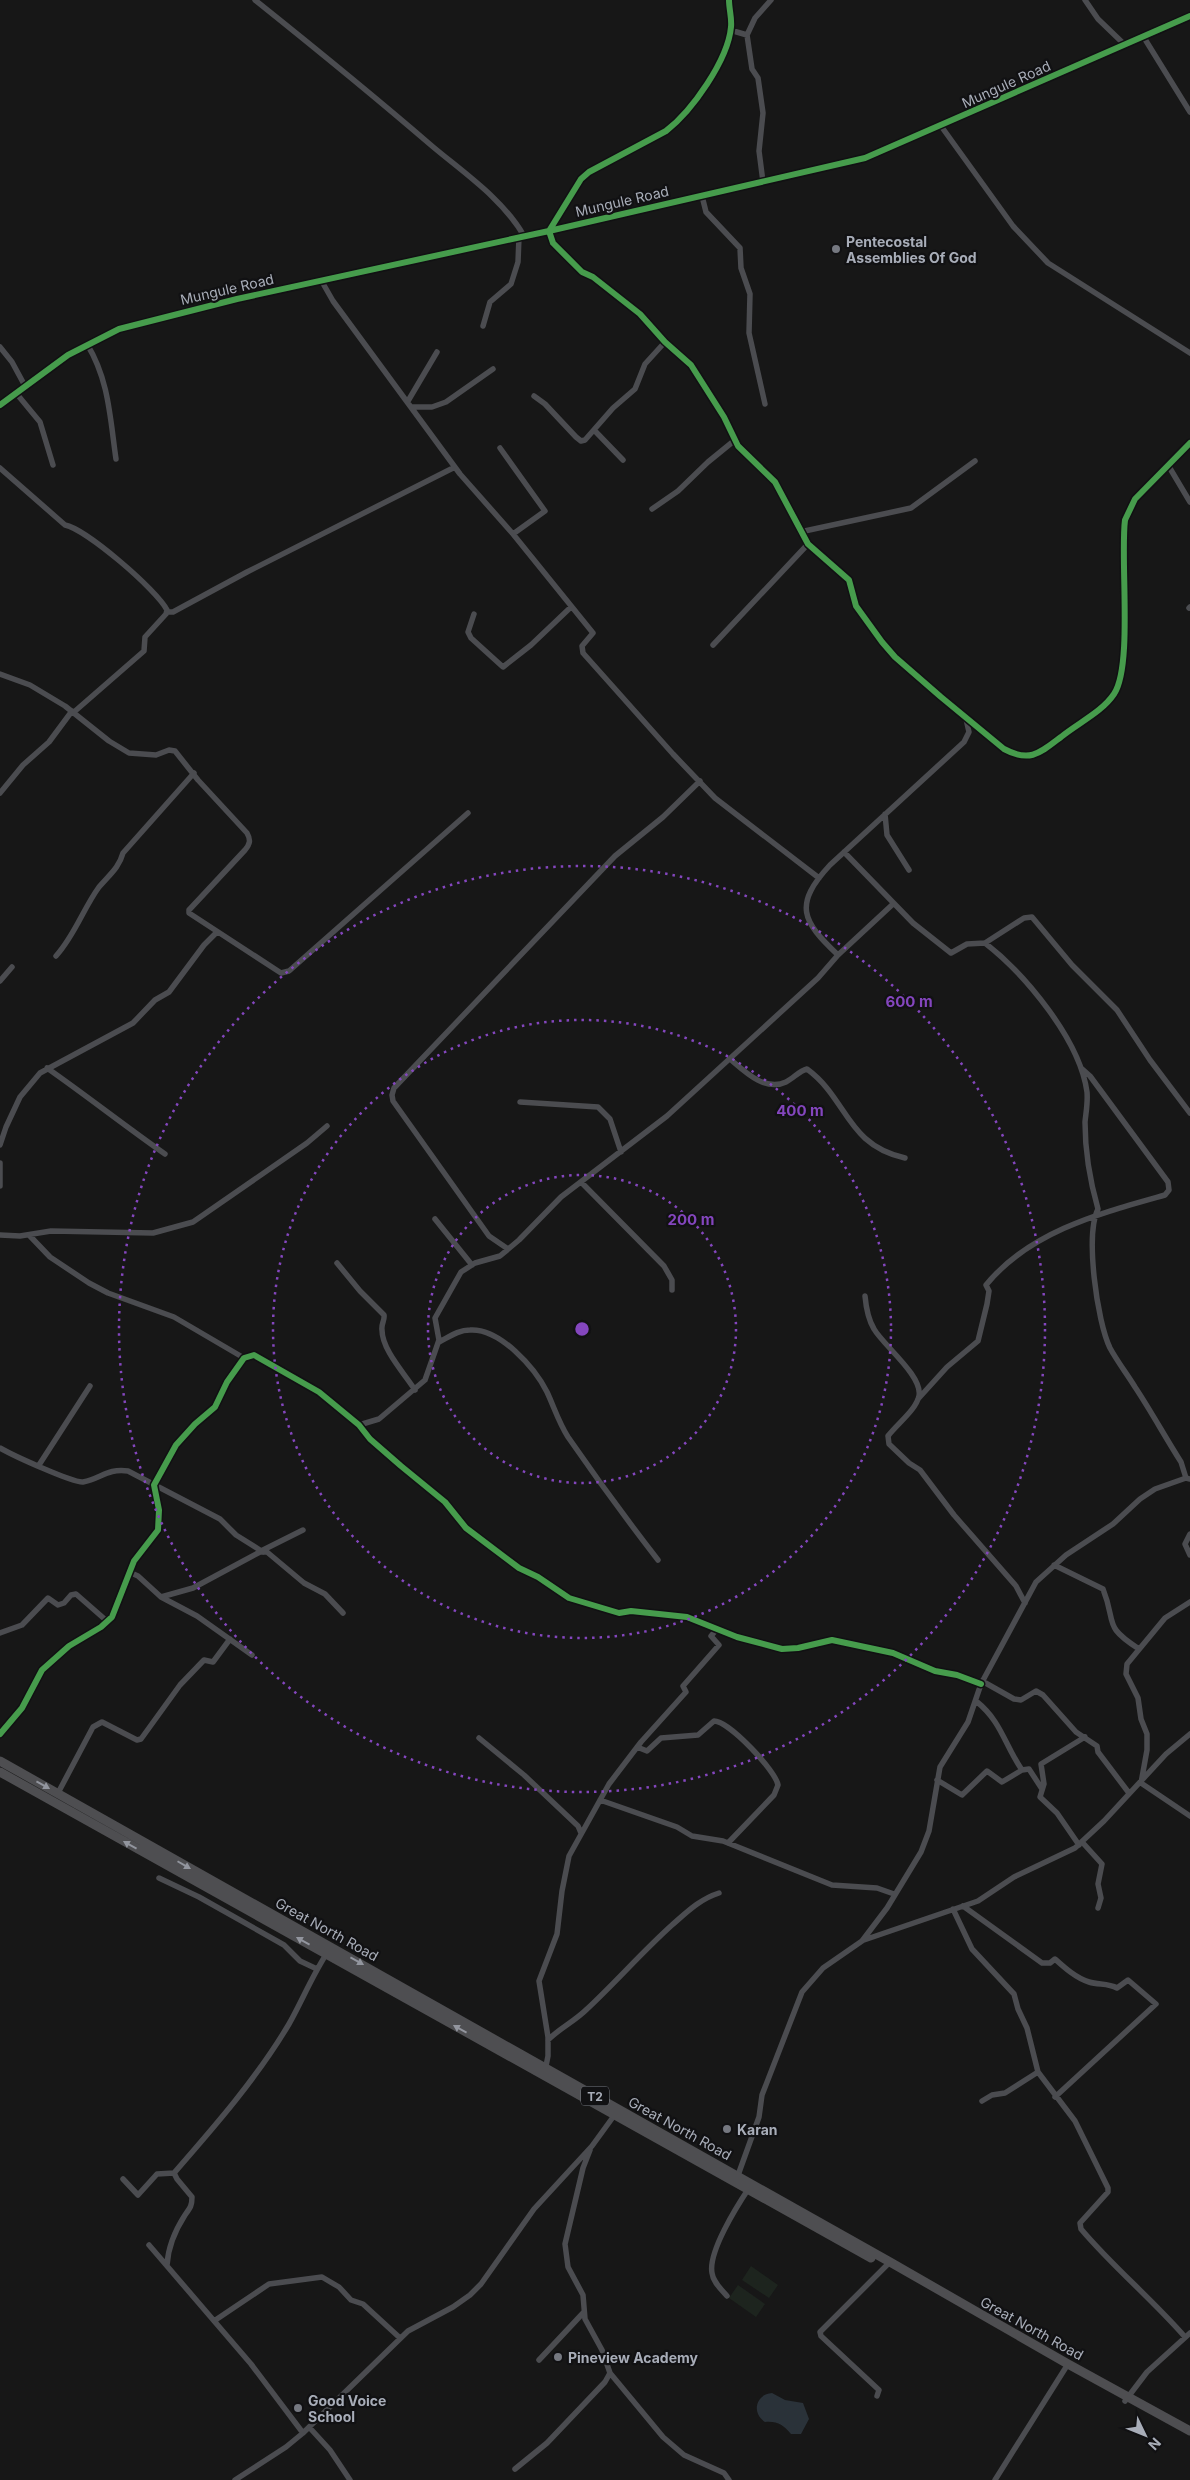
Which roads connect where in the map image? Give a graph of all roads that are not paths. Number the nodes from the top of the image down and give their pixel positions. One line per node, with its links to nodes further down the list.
1 (255, 0): 15 (street)
2 (728, 0): 6 (street)
3 (771, 0): 7 (street)
4 (1085, 0): 9 (street)
5 (1190, 16): 8 (street, Mungule Road)
6 (730, 30): 7 (street); 14 (street)
7 (747, 35): 12 (street)
8 (1143, 36): 9 (street, Mungule Road); 10 (street)
9 (1125, 45): 11 (street, Mungule Road)
10 (1190, 112)
11 (941, 126): 12 (street, Mungule Road); 22 (street)
12 (763, 182): 13 (street, Mungule Road)
13 (702, 196): 14 (street, Mungule Road); 28 (street)
14 (549, 231): 15 (street, Mungule Road); 18 (street)
15 (522, 237): 16 (street, Mungule Road); 17 (street)
16 (321, 280): 19 (street, Mungule Road); 27 (street)
17 (483, 326)
18 (665, 342): 31 (street); 32 (street)
19 (87, 344): 24 (street, Mungule Road); 35 (street)
20 (0, 347): 24 (street)
21 (436, 352): 27 (street)
22 (1190, 353)
23 (493, 369): 30 (street)
24 (25, 386): 25 (street, Mungule Road)
25 (16, 393): 29 (street, Mungule Road); 39 (street)
26 (534, 396): 31 (street)
27 (408, 401): 30 (street)
28 (765, 404)
29 (0, 405)
30 (412, 407): 40 (street)
31 (595, 431): 36 (street)
32 (736, 440): 43 (street); 44 (street)
33 (1190, 443): 38 (street)
34 (500, 448): 45 (street)
35 (116, 459)
36 (623, 460)
37 (975, 461): 44 (street)
38 (1168, 465): 42 (street); 53 (street)
39 (53, 466)
40 (455, 467): 45 (street); 48 (street)
41 (0, 468): 48 (street)
42 (1190, 502)
43 (652, 510)
44 (800, 532): 46 (street)
45 (513, 534): 47 (street)
46 (808, 544): 50 (street); 53 (street)
47 (571, 607): 49 (street); 55 (street)
48 (167, 612): 52 (street)
49 (474, 614)
50 (713, 645)
51 (0, 674): 52 (street)
52 (73, 711): 54 (street); 56 (street)
53 (966, 718): 58 (street)
54 (194, 773): 63 (street); 66 (street)
55 (700, 781): 61 (street); 86 (street)
56 (0, 793)
57 (468, 813): 63 (street)
58 (885, 814): 59 (street); 60 (street)
59 (844, 852): 61 (street); 62 (street)
60 (909, 870)
61 (819, 878): 65 (street)
62 (893, 904): 64 (street); 65 (street)
63 (217, 932): 71 (street)
64 (985, 943): 70 (street); 73 (street)
65 (838, 955): 69 (street)
66 (56, 956)
67 (12, 967): 68 (street)
68 (0, 981)
69 (730, 1059): 76 (street); 78 (street)
70 (1079, 1066): 82 (street); 82 (street)
71 (47, 1068): 75 (street); 77 (street)
72 (520, 1102): 76 (street)
73 (1190, 1112)
74 (327, 1126): 84 (street)
75 (0, 1145)
76 (622, 1152): 80 (street)
77 (165, 1154)
78 (905, 1158)
79 (0, 1163): 81 (street)
80 (581, 1182): 86 (street); 89 (street)
81 (0, 1186)
82 (1095, 1216): 95 (street); 99 (street)
83 (435, 1218): 88 (street)
84 (29, 1235): 85 (street); 92 (street)
85 (0, 1236)
86 (508, 1249): 88 (street)
87 (337, 1263): 94 (street)
88 (472, 1265): 91 (street)
89 (672, 1290)
90 (865, 1296): 95 (street)
91 (438, 1342): 94 (street); 105 (street)
92 (244, 1358): 96 (street); 100 (street)
93 (90, 1386): 98 (street)
94 (415, 1390): 96 (street)
95 (918, 1399): 110 (street)
96 (359, 1425): 113 (street)
97 (0, 1448): 98 (street)
98 (39, 1465): 100 (street)
99 (1188, 1479): 106 (street)
100 (154, 1484): 103 (street); 107 (street)
101 (303, 1530): 103 (street)
102 (1190, 1534): 104 (street)
103 (263, 1551): 108 (street); 111 (street)
104 (1190, 1555)
105 (658, 1560)
106 (1054, 1565): 110 (street); 116 (street)
107 (128, 1572): 108 (street); 112 (street)
108 (161, 1597): 115 (street)
109 (1190, 1602): 116 (street)
110 (1025, 1603): 118 (street)
111 (343, 1613)
112 (108, 1622): 114 (street); 120 (street)
113 (717, 1629): 118 (street); 124 (street)
114 (0, 1633)
115 (230, 1640): 117 (street); 131 (street)
116 (1139, 1649): 129 (street)
117 (252, 1655)
118 (981, 1683): 119 (street); 122 (street)
119 (976, 1701): 126 (street); 128 (street)
120 (0, 1734)
121 (1190, 1734): 129 (street)
122 (1085, 1737): 130 (street); 132 (street)
123 (479, 1738): 135 (street)
124 (637, 1748): 133 (street); 136 (street)
125 (0, 1761): 131 (highway, Great North Road / T2, one-way to 131)
126 (1022, 1770): 128 (street); 130 (street)
127 (0, 1772): 145 (highway, Great North Road / T2, one-way to 127)
128 (937, 1780): 140 (street)
129 (1140, 1783): 132 (street); 134 (street)
130 (1042, 1789): 137 (street)
131 (58, 1793): 145 (highway, Great North Road / T2, one-way to 145)
132 (1129, 1793): 137 (street)
133 (600, 1800): 135 (street); 136 (street)
134 (1190, 1816)
135 (581, 1832): 147 (street)
136 (728, 1843): 140 (street)
137 (1081, 1844): 141 (street); 142 (street)
138 (159, 1878): 146 (street)
139 (719, 1893): 147 (street)
140 (894, 1894): 144 (street)
141 (963, 1906): 143 (street); 150 (street)
142 (1098, 1908)
143 (953, 1909): 144 (street); 149 (street)
144 (862, 1941): 155 (street)
145 (329, 1951): 146 (street); 148 (highway, Great North Road / T2)
146 (317, 1969): 154 (street)
147 (548, 2040): 148 (street)
148 (544, 2071): 152 (highway, Great North Road / T2)
149 (1038, 2072): 150 (street); 151 (street)
150 (1055, 2097): 164 (street)
151 (982, 2101)
152 (617, 2112): 153 (street); 155 (highway, Great North Road / T2)
153 (592, 2146): 162 (street); 165 (street)
154 (174, 2173): 156 (street); 160 (street)
155 (736, 2179): 157 (highway, Great North Road / T2)
156 (123, 2180)
157 (750, 2187): 159 (highway, Great North Road / T2); 161 (street)
158 (149, 2245): 160 (street)
159 (888, 2264): 167 (highway, Great North Road / T2); 169 (street)
160 (167, 2265): 163 (street)
161 (727, 2296)
162 (584, 2312): 166 (street); 168 (street)
163 (214, 2322): 165 (street); 173 (street)
164 (1187, 2335): 170 (street)
165 (400, 2338): 171 (street)
166 (539, 2360)
167 (1067, 2366): 170 (highway, Great North Road / T2); 179 (street)
168 (610, 2373): 175 (street); 178 (street)
169 (877, 2396)
170 (1127, 2399): 172 (highway, Great North Road / T2); 174 (highway, Great North Road / T2)
171 (309, 2427): 173 (street); 177 (street)
172 (1190, 2431)
173 (304, 2433): 176 (street)
174 (1190, 2436)
175 (515, 2469)
176 (235, 2480)
177 (350, 2480)
178 (729, 2480)
179 (995, 2480)

